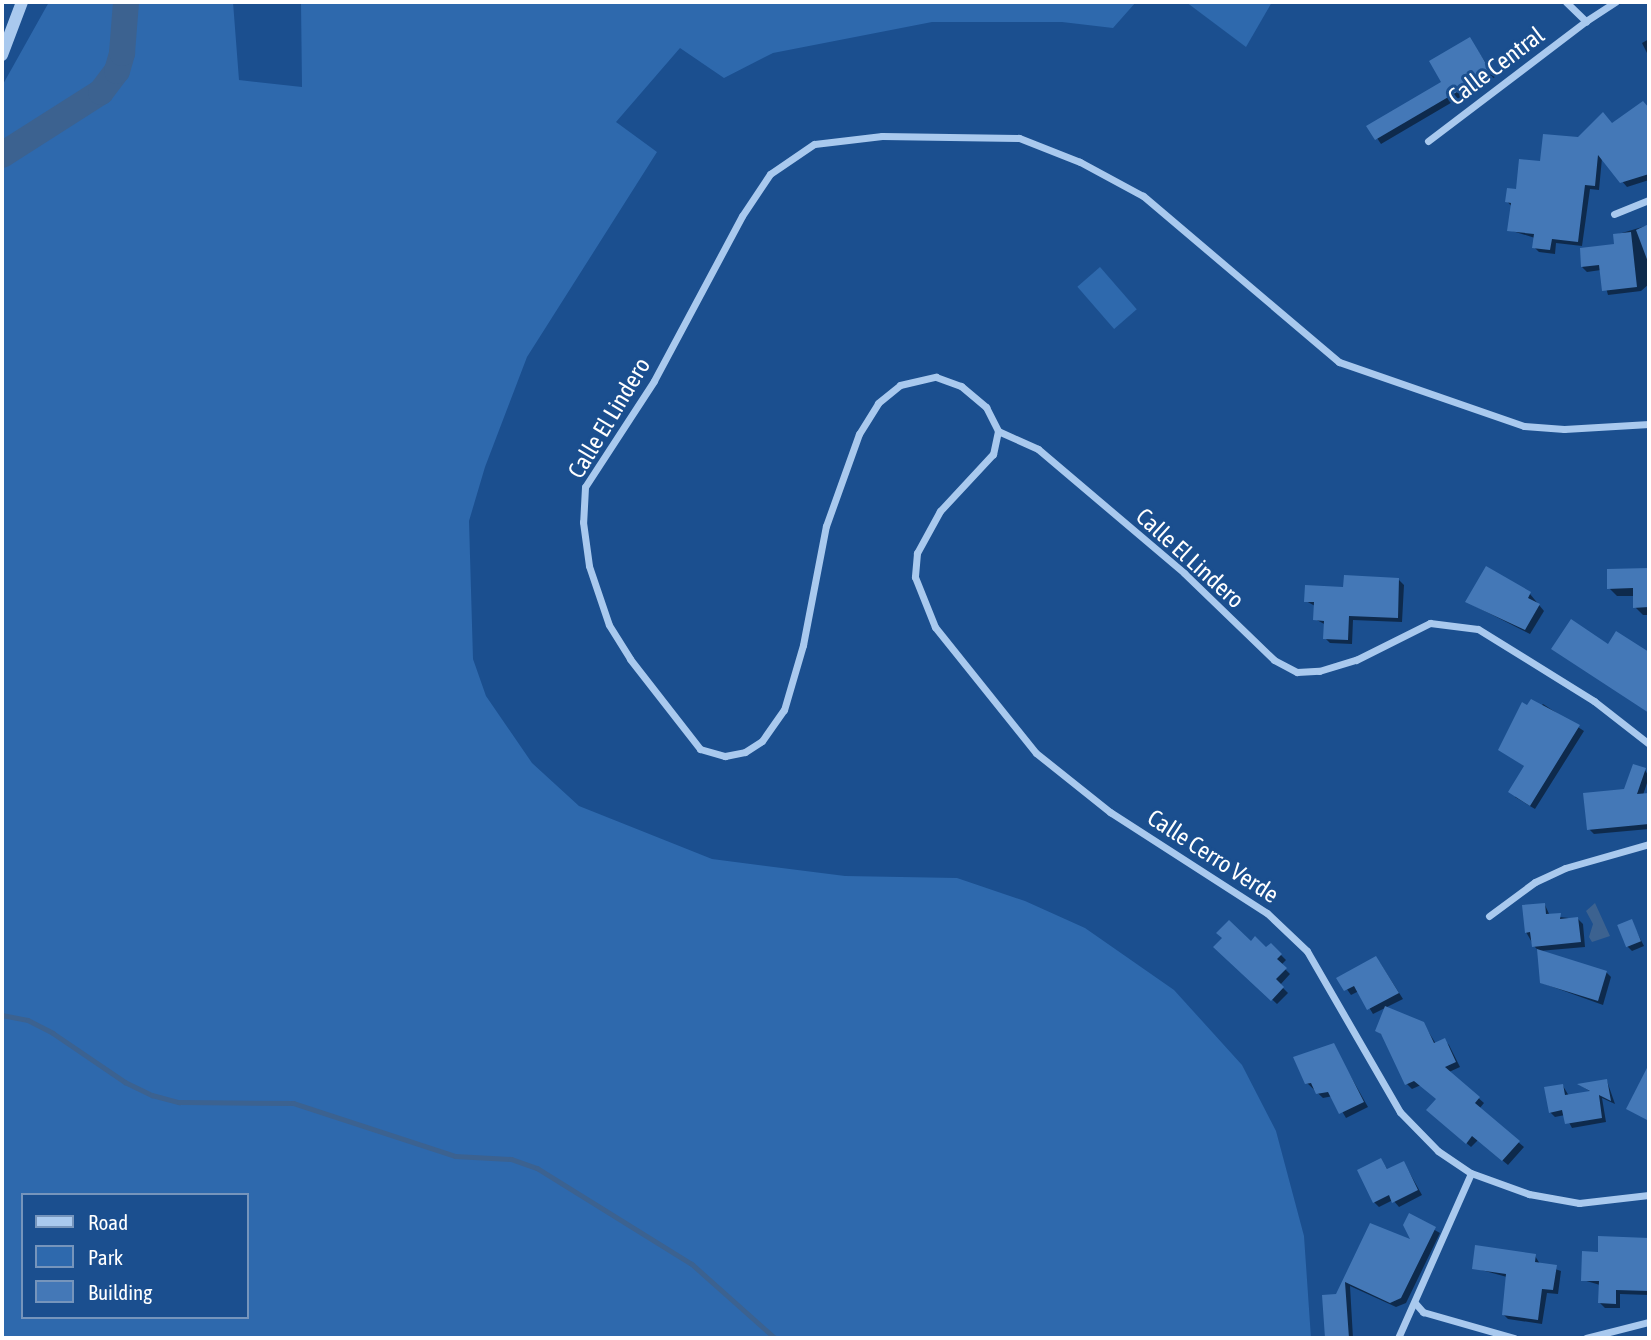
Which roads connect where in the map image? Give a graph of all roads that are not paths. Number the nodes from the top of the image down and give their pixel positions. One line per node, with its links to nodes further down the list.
1 (22, 2): 5 (street)
2 (1566, 2): 4 (street)
3 (1615, 2): 4 (street, Calle Central)
4 (1586, 21): 6 (street, Calle Central)
5 (2, 55)
6 (1428, 141)
7 (1649, 200): 8 (street)
8 (1614, 214)
9 (1649, 424): 10 (street, Calle El Lindero)
10 (998, 431): 11 (street, Calle El Lindero); 14 (street, Calle Cerro Verde)
11 (1649, 744)
12 (1649, 844): 13 (street)
13 (1489, 916)
14 (1471, 1173): 15 (street, Calle Cerro Verde); 16 (street)
15 (1649, 1195)
16 (1416, 1304): 18 (street); 19 (street)
17 (1649, 1322): 20 (street)
18 (1398, 1338)
19 (1514, 1338)
20 (1586, 1338)

